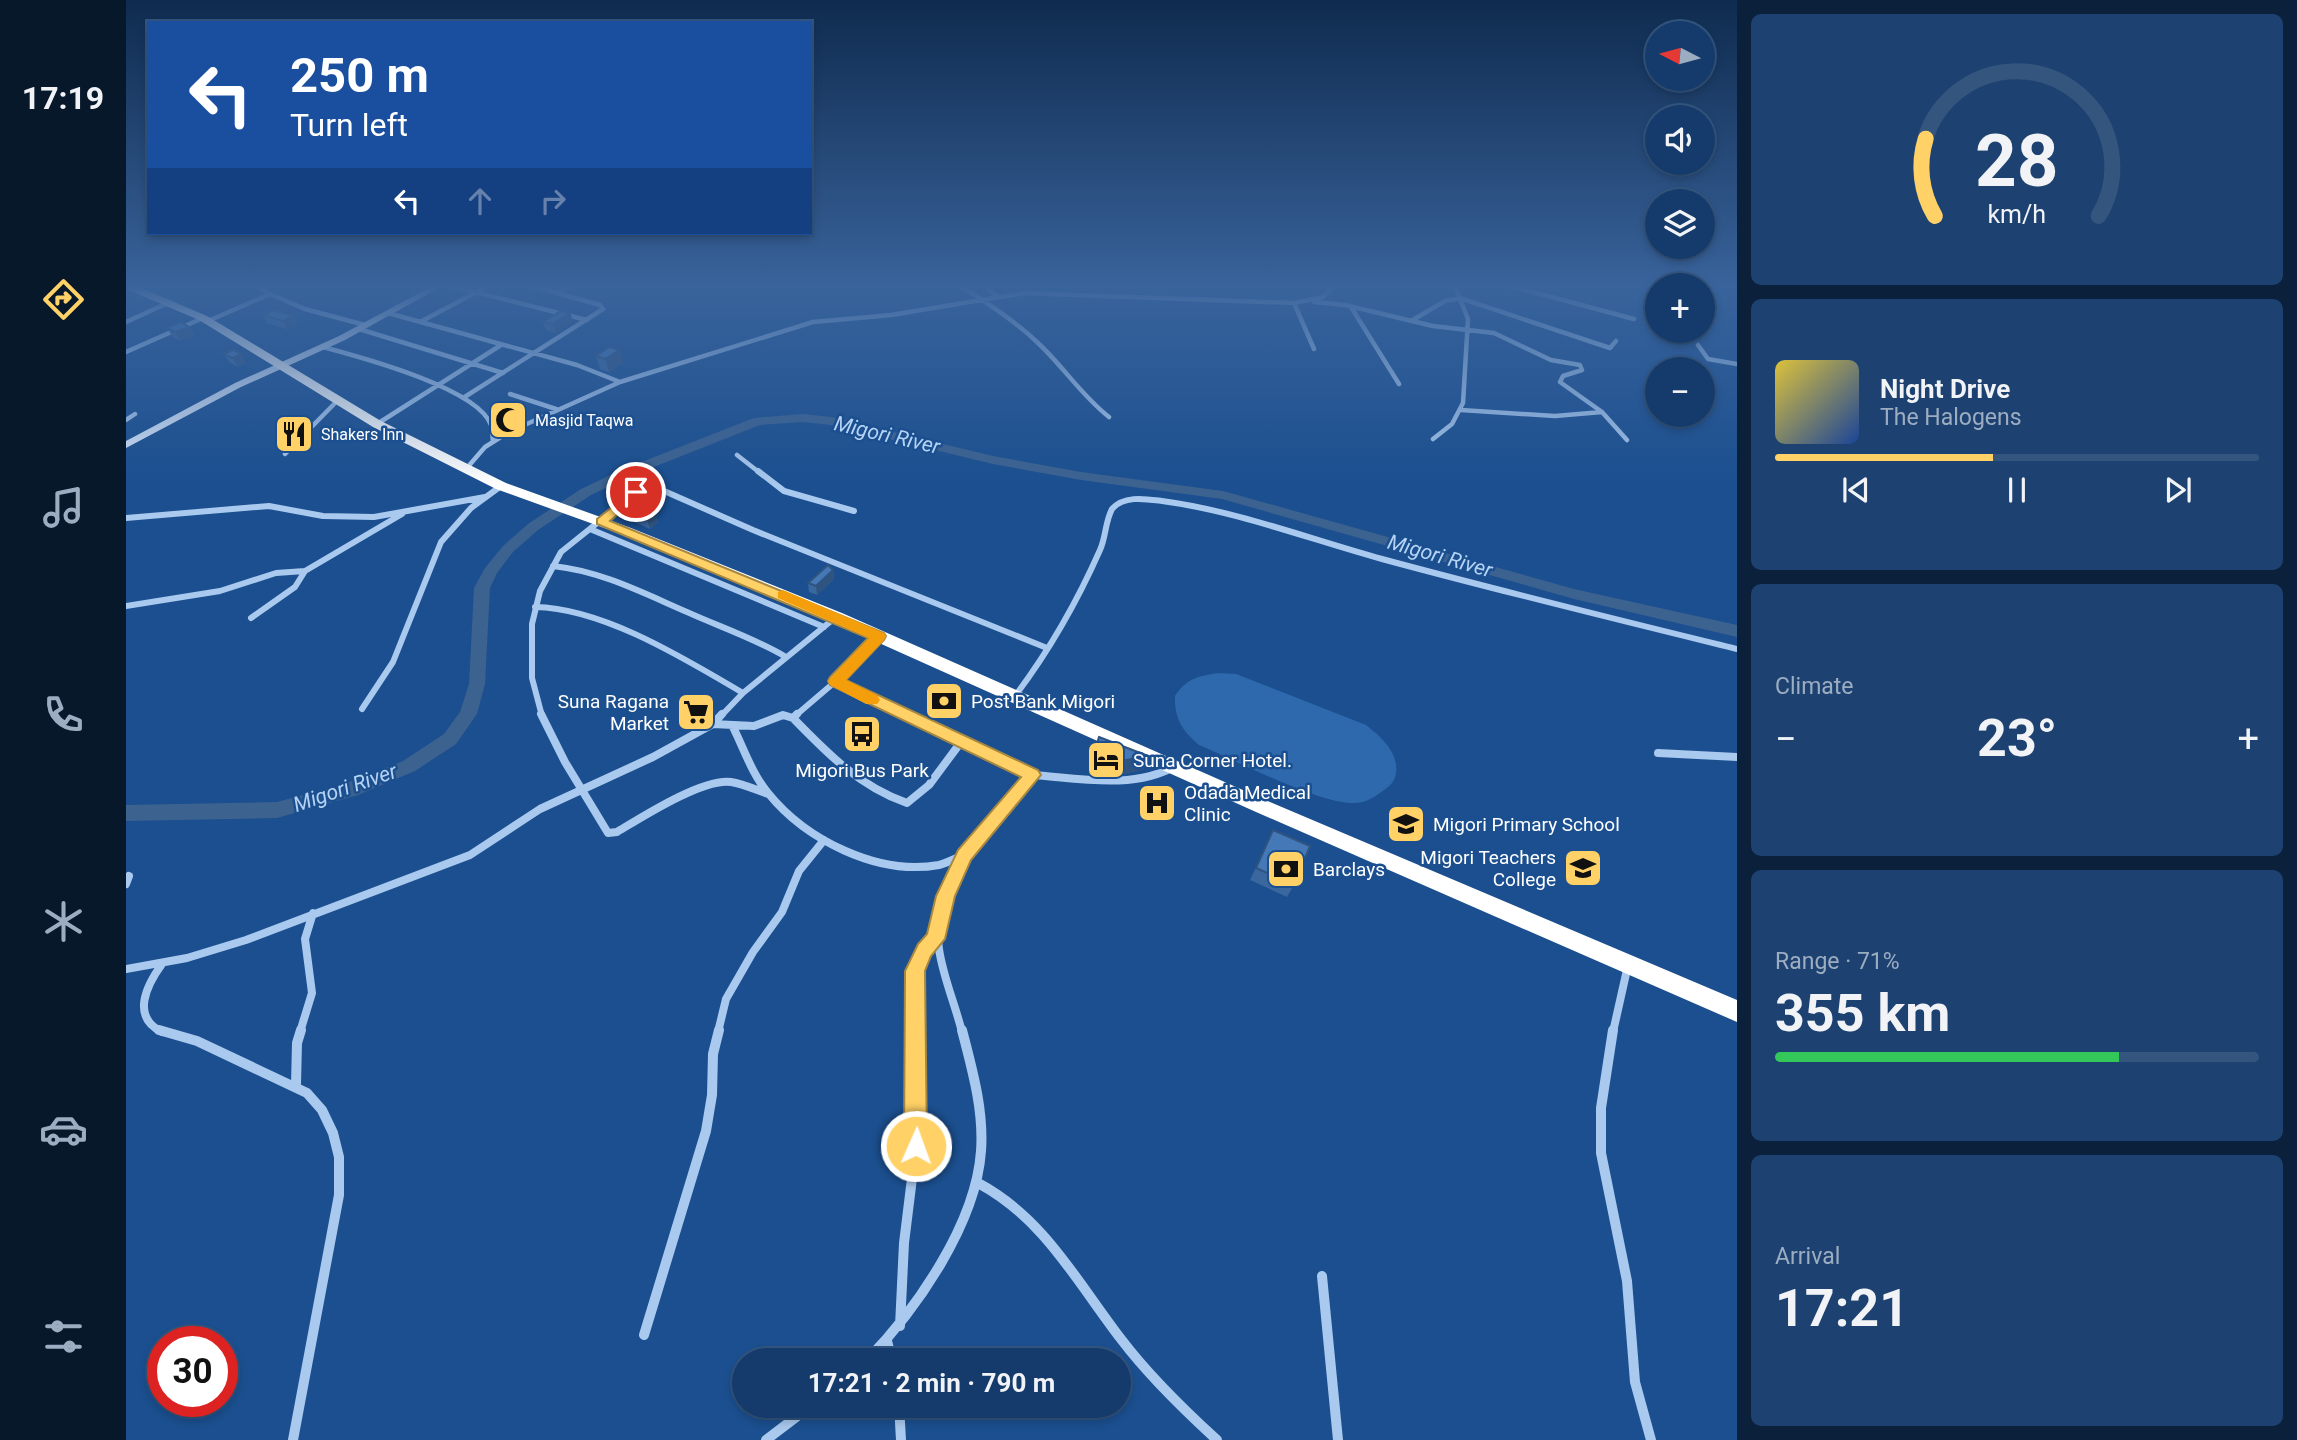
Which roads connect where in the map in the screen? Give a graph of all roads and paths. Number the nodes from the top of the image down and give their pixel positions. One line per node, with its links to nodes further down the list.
1 (258, 351): 17 (highway)
2 (313, 351): 17 (street)
3 (336, 351): 20 (street)
4 (436, 351): 15 (street)
5 (490, 351): 15 (street)
6 (520, 351): 14 (street)
7 (539, 351): 14 (street)
8 (717, 351): 19 (street)
9 (1047, 351): 29 (street)
10 (1379, 351): 21 (street)
11 (1466, 351): 26 (street)
12 (1532, 351): 27 (street)
13 (1702, 351): 16 (street)
14 (533, 355): 18 (street); 19 (street)
15 (472, 363): 18 (street); 20 (street)
16 (1737, 364)
17 (282, 365): 24 (highway); 35 (street)
18 (503, 373): 23 (street)
19 (620, 382): 25 (street)
20 (439, 384): 23 (street); 31 (street)
21 (1399, 384)
22 (509, 394): 25 (street)
23 (463, 398): 34 (street)
24 (338, 401): 31 (highway); 36 (street)
25 (556, 410): 34 (street)
26 (1461, 410): 27 (street); 32 (street)
27 (1602, 412): 33 (street)
28 (135, 414): 30 (street)
29 (1109, 417)
30 (126, 420)
31 (377, 424): 38 (highway)
32 (1433, 439)
33 (1627, 440)
34 (493, 441): 38 (street)
35 (126, 445)
36 (285, 454)
37 (737, 455): 41 (street)
38 (466, 469): 39 (highway)
39 (501, 485): 40 (street); 44 (highway)
40 (485, 498): 42 (street); 58 (street)
41 (854, 511)
42 (402, 514): 43 (street); 46 (street)
43 (126, 518)
44 (590, 522): 45 (street); 50 (highway); 52 (street)
45 (553, 566): 48 (street); 54 (street)
46 (305, 571): 47 (street); 49 (street)
47 (126, 606)
48 (535, 607): 56 (street); 67 (street)
49 (251, 618)
50 (830, 622): 51 (highway); 54 (street)
51 (879, 636): 55 (street); 57 (highway)
52 (1047, 648): 53 (street); 57 (street)
53 (1737, 649)
54 (786, 657): 56 (street)
55 (836, 681): 59 (street); 62 (street)
56 (743, 693): 60 (street)
57 (1014, 696): 65 (highway)
58 (362, 709)
59 (793, 718): 61 (street); 62 (street)
60 (713, 724): 61 (street); 67 (street)
61 (733, 727): 68 (street)
62 (961, 742): 66 (street)
63 (1658, 753): 64 (street)
64 (1737, 757)
65 (1175, 765): 66 (street); 74 (highway)
66 (1032, 775): 70 (street)
67 (581, 790): 68 (street); 71 (street)
68 (768, 794): 69 (street)
69 (824, 840): 70 (street); 81 (street)
70 (965, 855): 72 (street)
71 (313, 913): 73 (street); 77 (street)
72 (936, 939): 78 (street); 80 (street)
73 (163, 963): 75 (street); 77 (street)
74 (1628, 964): 76 (highway); 92 (street)
75 (126, 967)
76 (1737, 1011)
77 (296, 1084): 87 (street)
78 (978, 1183): 80 (street); 90 (street)
79 (1322, 1276): 91 (street)
80 (900, 1326): 82 (street)
81 (645, 1335)
82 (887, 1341): 83 (street); 84 (street)
83 (880, 1348)
84 (889, 1348)
85 (794, 1418): 88 (street)
86 (900, 1418): 89 (street)
87 (293, 1440)
88 (766, 1440)
89 (901, 1440)
90 (1217, 1440)
91 (1338, 1440)
92 (1651, 1440)

